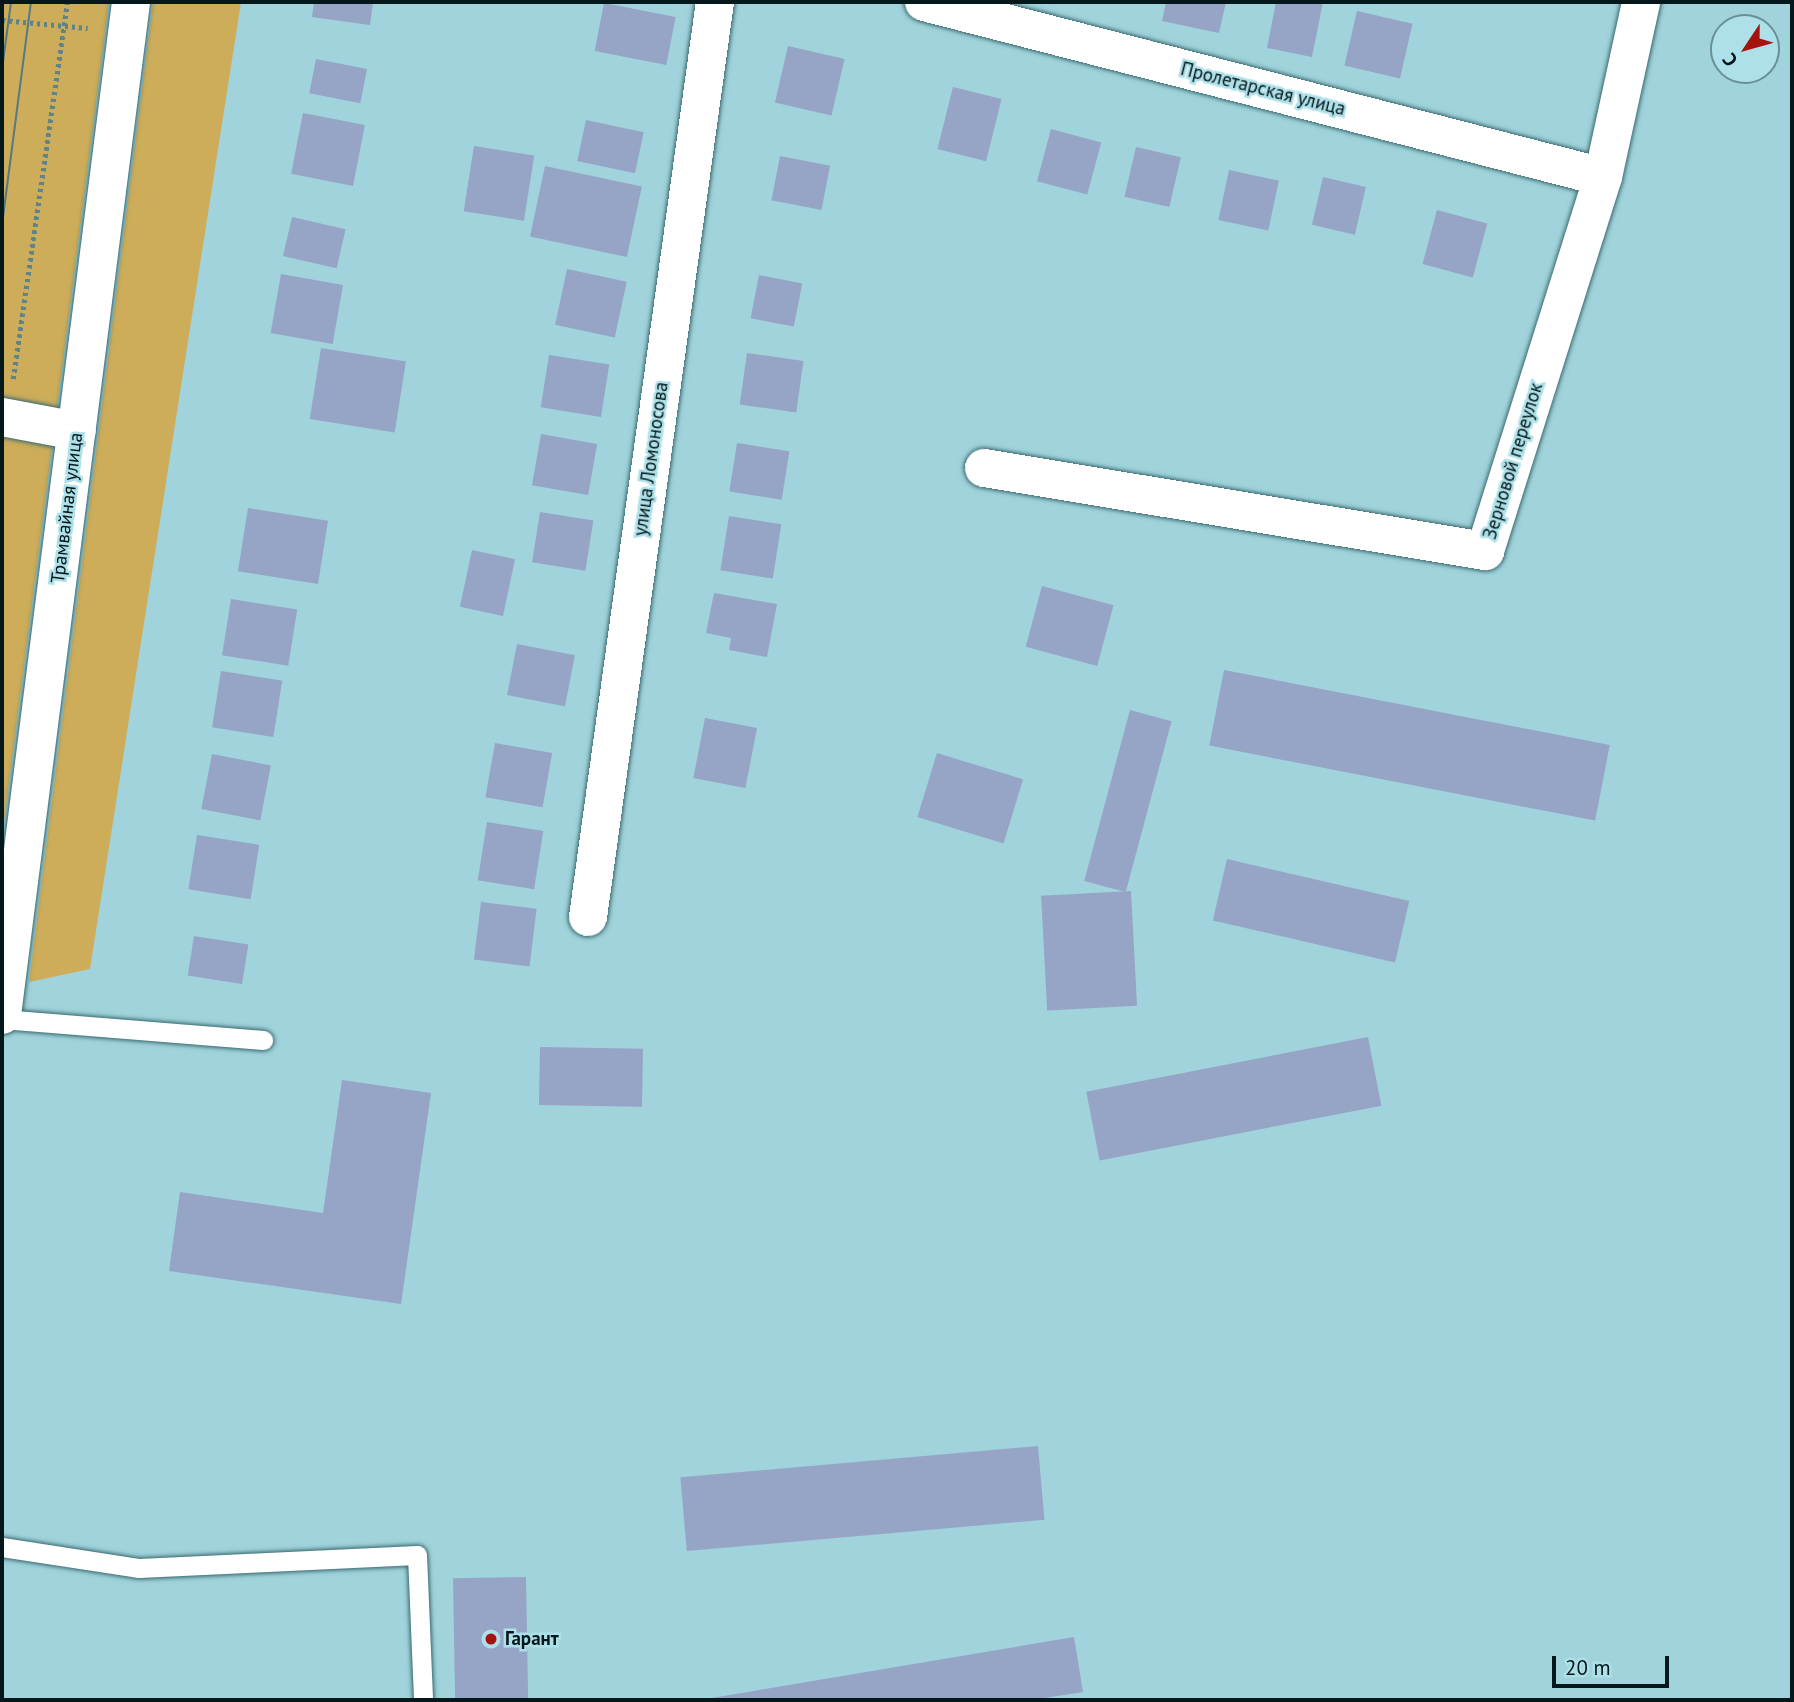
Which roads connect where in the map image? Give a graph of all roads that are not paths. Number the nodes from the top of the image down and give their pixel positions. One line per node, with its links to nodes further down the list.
1 (715, 2): 9 (street, улица Ломоносова)
2 (923, 2): 5 (street, Пролетарская улица)
3 (1641, 2): 5 (street, Зерновой переулок)
4 (130, 17): 7 (street, Трамвайная улица)
5 (1602, 177): 8 (street, Зерновой переулок)
6 (5, 418): 7 (street)
7 (76, 431): 10 (street, Трамвайная улица)
8 (984, 468)
9 (588, 917)
10 (2, 1017): 11 (lane)
11 (262, 1040)
12 (2, 1547): 13 (lane)
13 (423, 1700)

